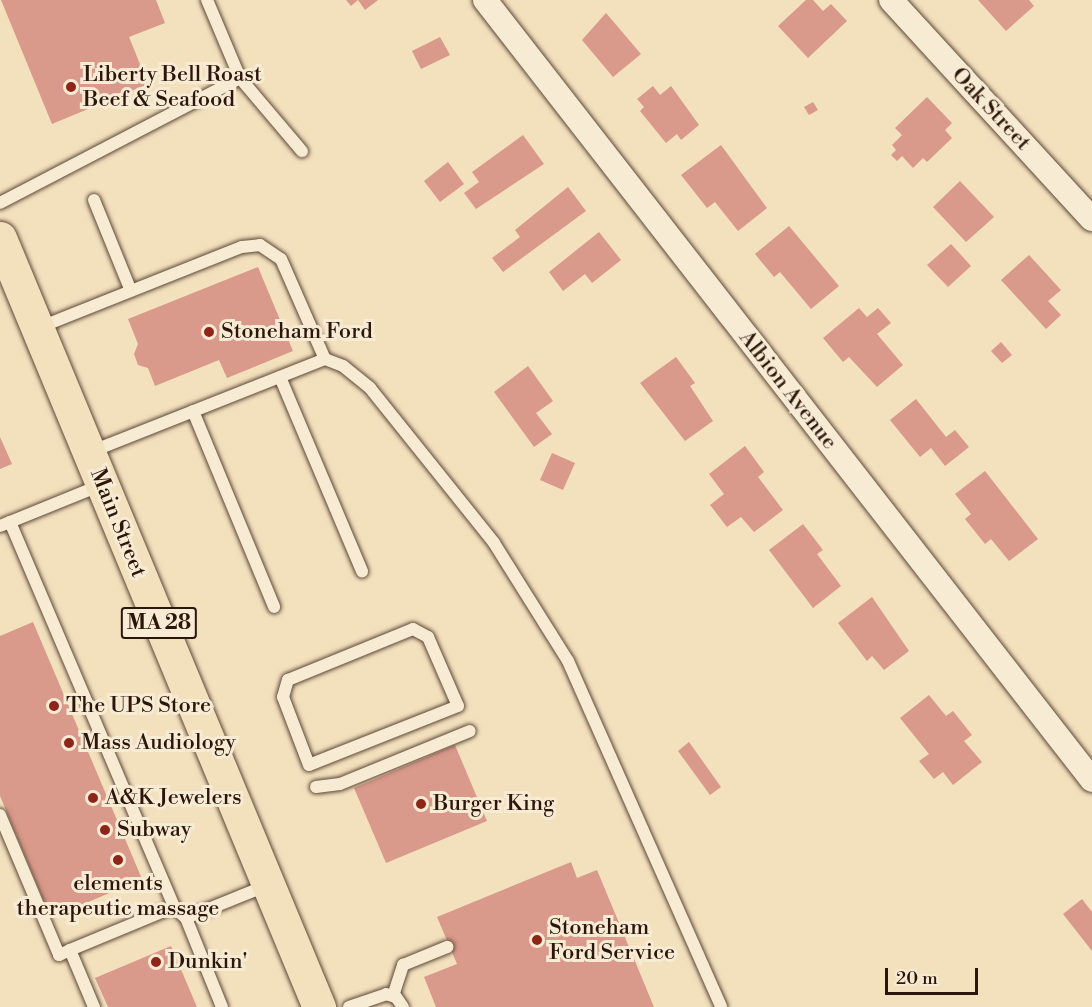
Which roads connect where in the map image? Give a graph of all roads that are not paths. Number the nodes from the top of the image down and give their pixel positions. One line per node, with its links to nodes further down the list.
1 (207, 0): 4 (lane)
2 (485, 0): 22 (street, Albion Avenue)
3 (891, 0): 8 (street, Oak Street)
4 (240, 78): 5 (lane); 7 (lane)
5 (302, 151)
6 (94, 200): 10 (lane)
7 (0, 203)
8 (1092, 219)
9 (0, 238): 11 (main road, Main Street / MA 28)
10 (131, 291): 11 (lane); 12 (lane)
11 (37, 328): 15 (main road, Main Street / MA 28)
12 (325, 359): 13 (lane); 36 (lane)
13 (280, 376): 14 (lane); 18 (lane)
14 (193, 411): 15 (lane); 19 (lane)
15 (89, 452): 16 (main road, Main Street / MA 28)
16 (102, 485): 17 (lane); 25 (main road, Main Street / MA 28)
17 (5, 524): 26 (lane)
18 (362, 571)
19 (274, 607)
20 (458, 706): 20 (lane)
21 (470, 731): 23 (lane)
22 (1092, 780)
23 (316, 787)
24 (0, 817): 29 (lane)
25 (268, 884): 27 (lane); 33 (main road, Main Street / MA 28)
26 (174, 907): 27 (lane); 29 (lane)
27 (186, 918): 32 (lane)
28 (447, 947): 30 (lane)
29 (70, 950): 31 (lane)
30 (393, 996): 34 (lane); 35 (lane)
31 (94, 1007)
32 (222, 1007)
33 (319, 1007)
34 (349, 1007)
35 (403, 1007)
36 (721, 1007)

